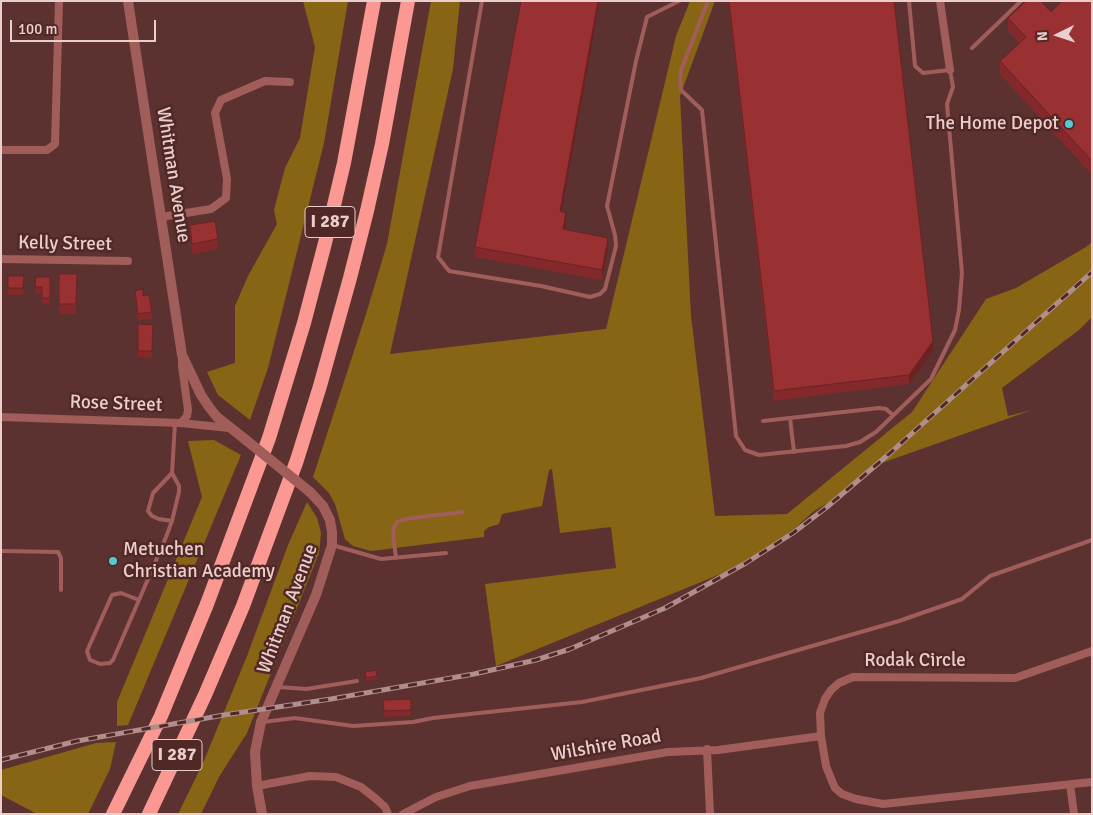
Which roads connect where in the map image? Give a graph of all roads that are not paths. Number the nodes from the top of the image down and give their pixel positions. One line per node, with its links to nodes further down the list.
1 (59, 1): 14 (street)
2 (128, 1): 15 (street, Whitman Avenue)
3 (374, 1): 45 (highway, I 287)
4 (408, 1): 46 (highway, I 287)
5 (482, 1): 6 (lane)
6 (679, 1)
7 (708, 1): 25 (lane)
8 (909, 1): 12 (lane)
9 (940, 1): 12 (street)
10 (1021, 1): 11 (lane)
11 (972, 48)
12 (950, 70): 19 (lane)
13 (290, 82): 15 (street)
14 (1, 150)
15 (161, 217): 18 (street, Whitman Avenue)
16 (1, 258): 17 (street, Kelly Street)
17 (128, 261)
18 (182, 355): 23 (street, Whitman Avenue); 24 (street, Whitman Avenue)
19 (893, 415): 21 (lane); 25 (lane)
20 (1, 417): 23 (street, Rose Street)
21 (790, 418): 22 (lane); 25 (lane)
22 (763, 420)
23 (178, 423): 24 (street, Rose Street); 26 (lane)
24 (229, 428): 30 (street, Whitman Avenue, bridge)
25 (794, 452)
26 (172, 473): 28 (lane); 28 (lane)
27 (462, 512): 33 (lane)
28 (172, 521): 35 (lane)
29 (1092, 540): 39 (lane)
30 (332, 545): 33 (lane); 38 (street, Whitman Avenue)
31 (1, 551): 34 (lane)
32 (446, 553): 33 (lane)
33 (396, 558)
34 (60, 590)
35 (139, 600): 35 (lane)
36 (1092, 651): 40 (street, Rodak Circle)
37 (357, 681): 38 (lane)
38 (276, 686): 39 (street, Whitman Avenue)
39 (261, 722): 44 (street, Whitman Avenue)
40 (821, 736): 41 (street, Wilshire Road); 43 (street, Rodak Circle)
41 (707, 749): 49 (street, Wilshire Road); 50 (street)
42 (1092, 782): 43 (street, Rodak Circle)
43 (1070, 784): 51 (street)
44 (257, 786): 47 (street, Whitman Avenue); 48 (street)
45 (113, 814)
46 (149, 814)
47 (262, 814)
48 (388, 814)
49 (403, 814)
50 (710, 814)
51 (1074, 814)

